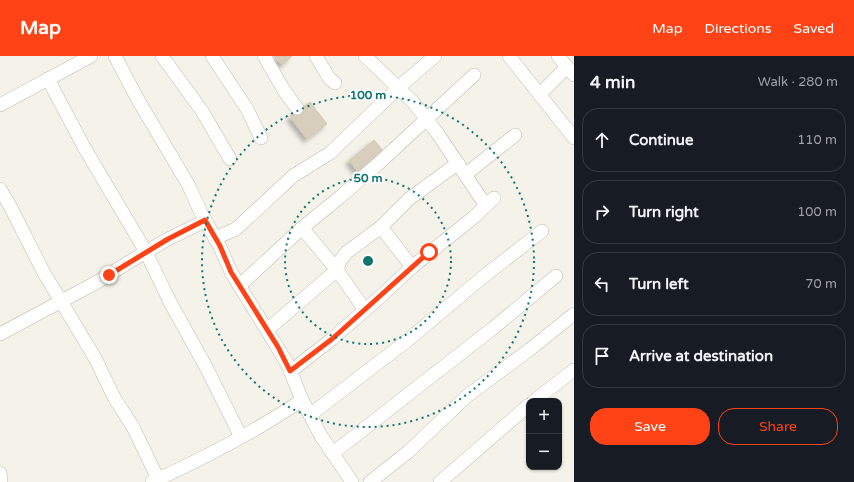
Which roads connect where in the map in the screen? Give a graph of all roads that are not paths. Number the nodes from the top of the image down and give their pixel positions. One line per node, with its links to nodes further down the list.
1 (91, 56): 13 (street)
2 (115, 56): 27 (street)
3 (162, 56): 23 (street)
4 (212, 56): 21 (street)
5 (264, 56): 18 (street)
6 (316, 56): 14 (street)
7 (366, 56): 15 (street)
8 (435, 56): 15 (street)
9 (508, 56): 16 (street)
10 (558, 56): 11 (street)
11 (570, 71): 16 (street)
12 (474, 75): 19 (street)
13 (48, 79): 17 (street); 32 (street)
14 (334, 83)
15 (398, 88): 19 (street); 31 (street)
16 (540, 94): 22 (street)
17 (0, 104)
18 (297, 108)
19 (426, 120): 24 (street); 29 (street)
20 (515, 135): 25 (street)
21 (261, 138)
22 (574, 138)
23 (230, 159)
24 (458, 162): 25 (street); 28 (street)
25 (466, 174): 33 (street)
26 (0, 189): 37 (street)
27 (205, 220): 31 (street); 32 (street)
28 (382, 227): 33 (street); 34 (street)
29 (302, 228): 34 (street); 36 (street)
30 (542, 231): 47 (street)
31 (215, 238): 36 (street)
32 (146, 252): 37 (street); 48 (street)
33 (412, 267): 38 (street)
34 (337, 270): 38 (street); 40 (street)
35 (556, 276): 49 (street)
36 (238, 286): 40 (street)
37 (62, 301): 41 (street); 51 (street)
38 (365, 310): 43 (street)
39 (574, 314): 54 (street)
40 (267, 330): 43 (street)
41 (0, 334)
42 (574, 370): 44 (street)
43 (290, 371): 45 (street)
44 (538, 398)
45 (302, 400): 47 (street); 48 (street)
46 (526, 408): 55 (street)
47 (310, 415): 49 (street)
48 (241, 437): 51 (street)
49 (333, 453): 53 (street)
50 (0, 473): 52 (street)
51 (155, 481)
52 (1, 482)
53 (352, 482)
54 (370, 482)
55 (440, 482)

